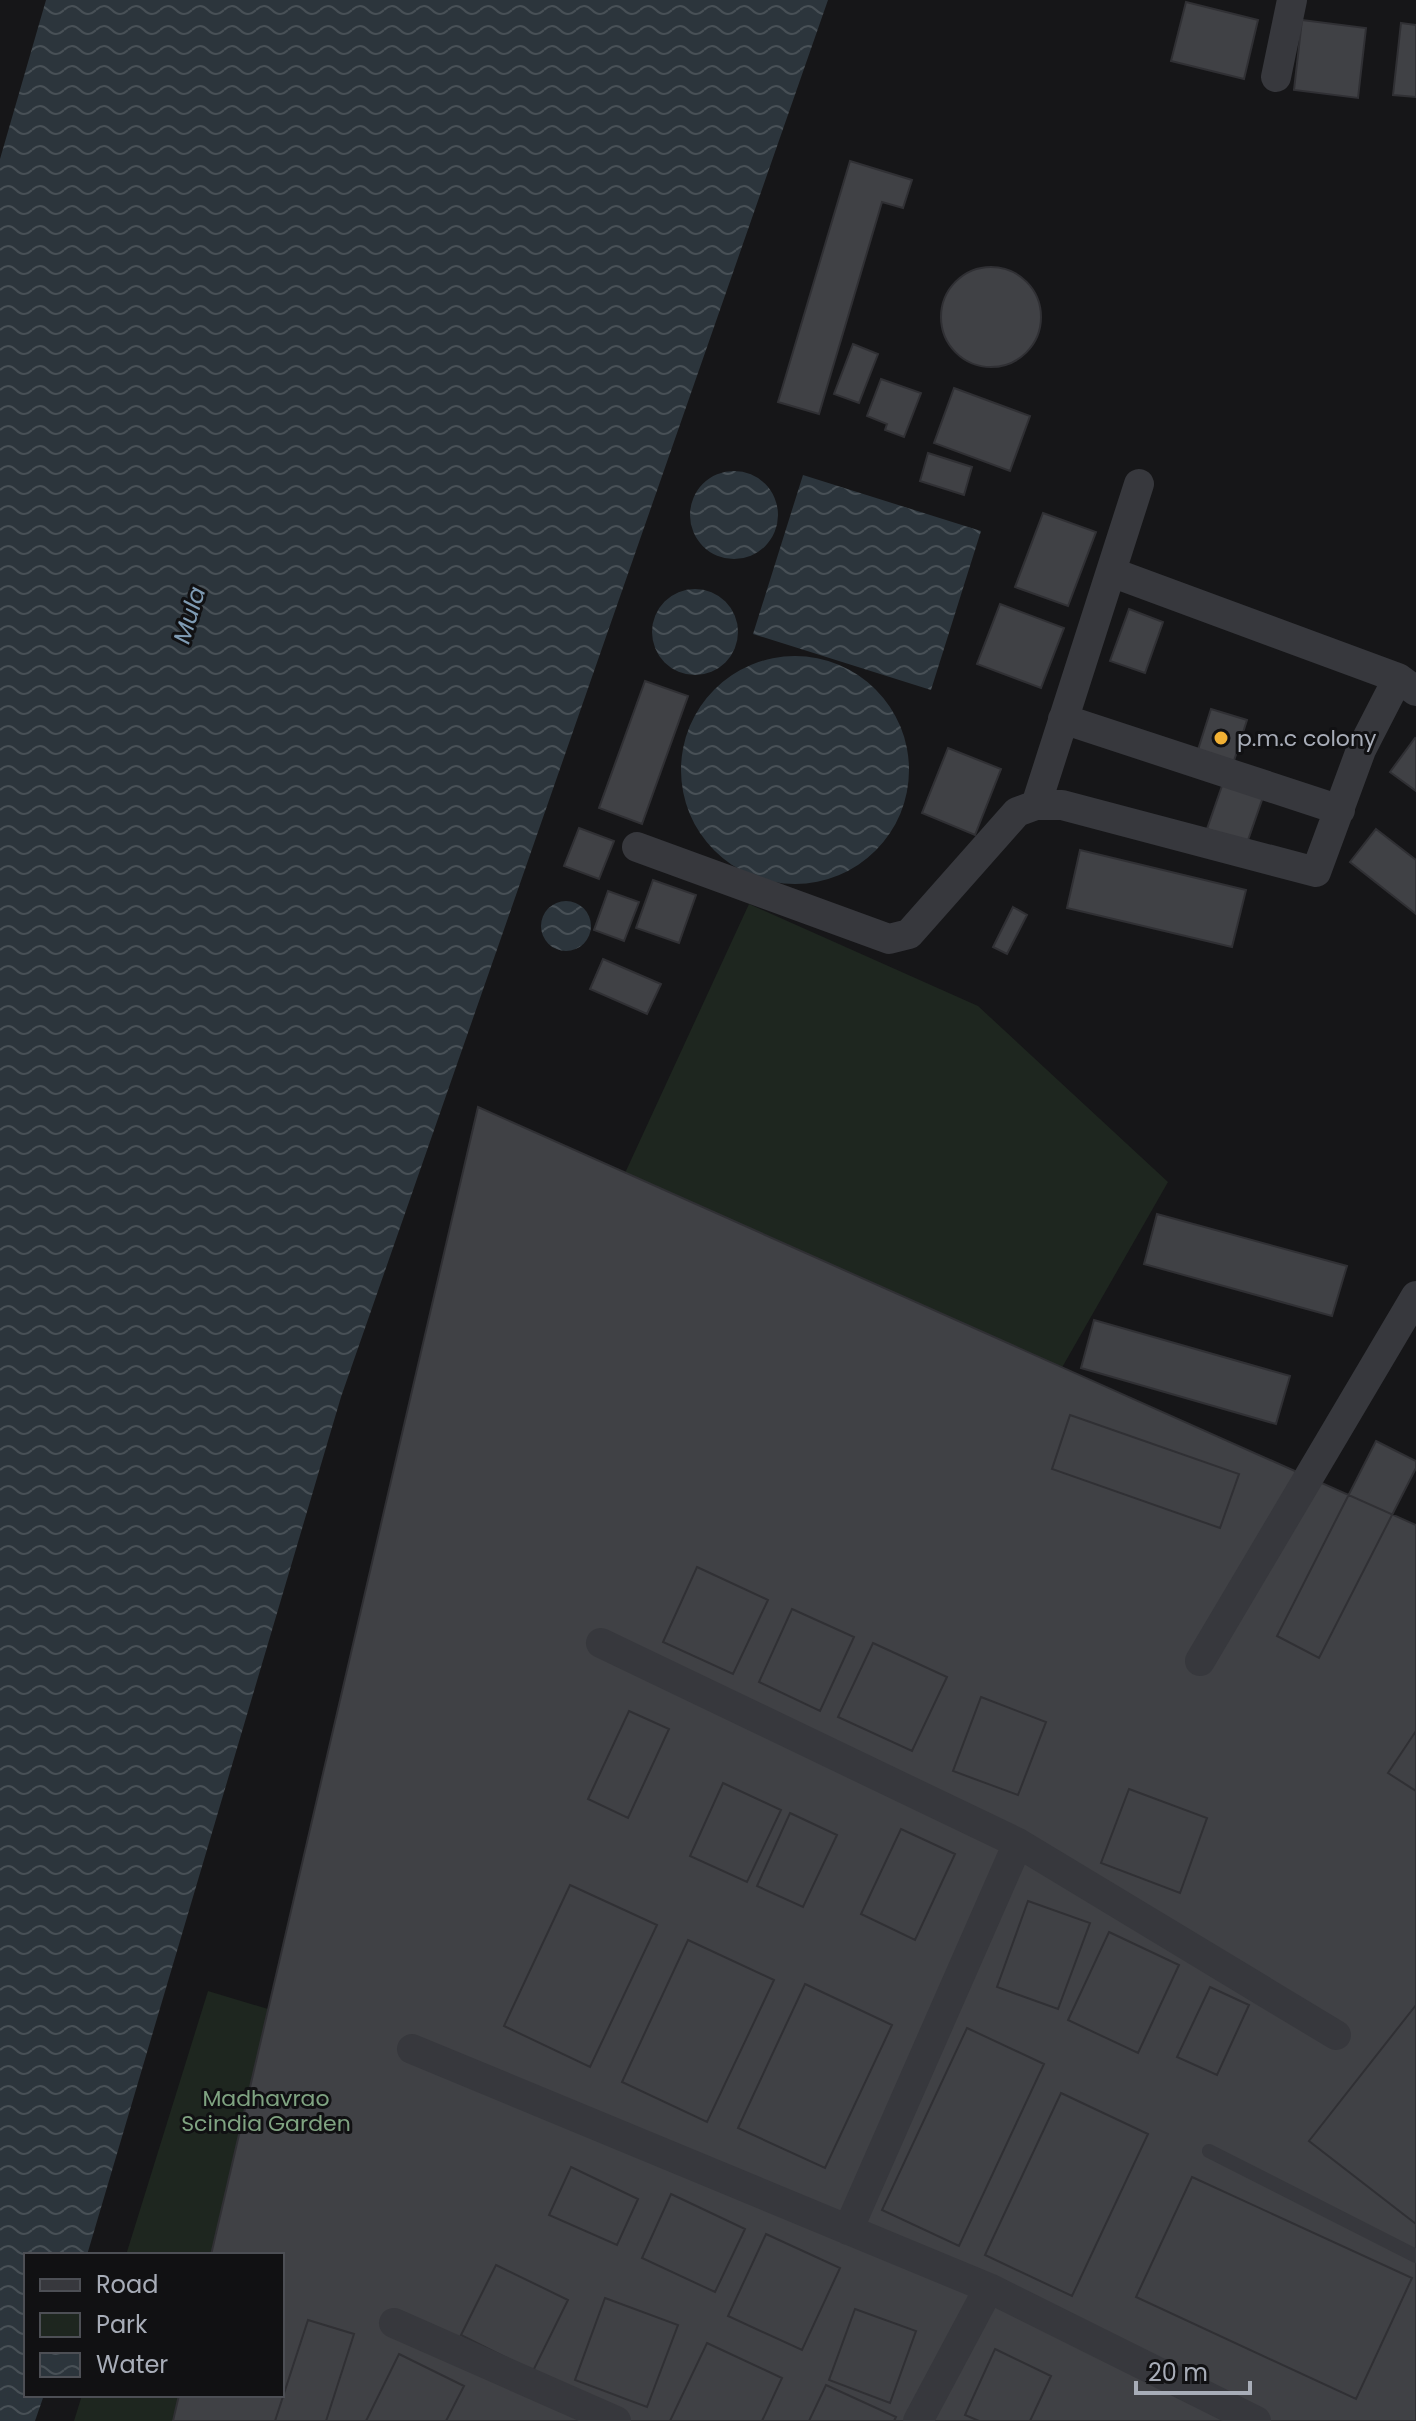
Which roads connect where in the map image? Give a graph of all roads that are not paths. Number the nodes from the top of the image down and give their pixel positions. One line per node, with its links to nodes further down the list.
1 (1292, 0): 2 (street)
2 (1276, 77)
3 (1139, 484): 4 (street)
4 (1111, 572): 5 (street); 6 (street)
5 (1407, 685): 8 (street)
6 (1063, 719): 7 (street); 8 (street)
7 (1036, 805): 8 (street); 9 (street)
8 (1340, 810)
9 (637, 847)
10 (1416, 1296): 12 (street)
11 (601, 1643): 13 (street)
12 (1200, 1661)
13 (1018, 1843): 14 (street); 17 (street)
14 (1336, 2035)
15 (412, 2049): 17 (street)
16 (1209, 2151): 18 (lane)
17 (848, 2230): 19 (street)
18 (1416, 2256)
19 (989, 2288): 22 (street); 23 (street)
20 (394, 2323): 21 (street)
21 (616, 2421)
22 (918, 2421)
23 (1256, 2421)

